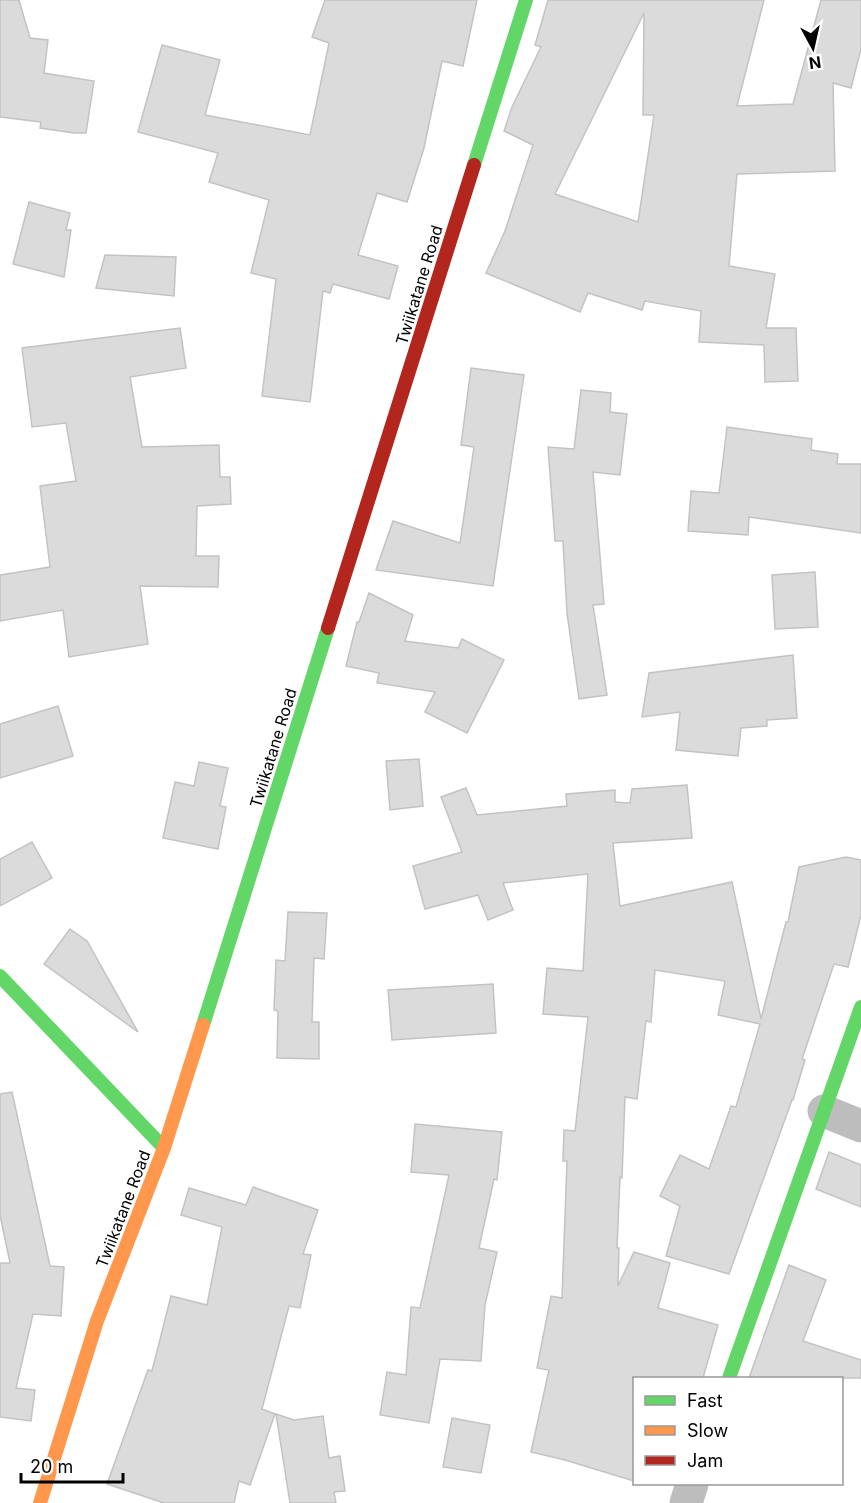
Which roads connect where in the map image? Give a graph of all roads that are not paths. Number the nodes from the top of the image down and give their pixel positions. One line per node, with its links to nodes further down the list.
1 (526, 0): 6 (street, Twiikatane Road)
2 (0, 976): 6 (street)
3 (861, 1007): 4 (street)
4 (824, 1111): 5 (street); 7 (street)
5 (861, 1126)
6 (164, 1148): 9 (street, Twiikatane Road)
7 (729, 1377)
8 (692, 1485): 10 (street)
9 (40, 1503)
10 (686, 1503)

